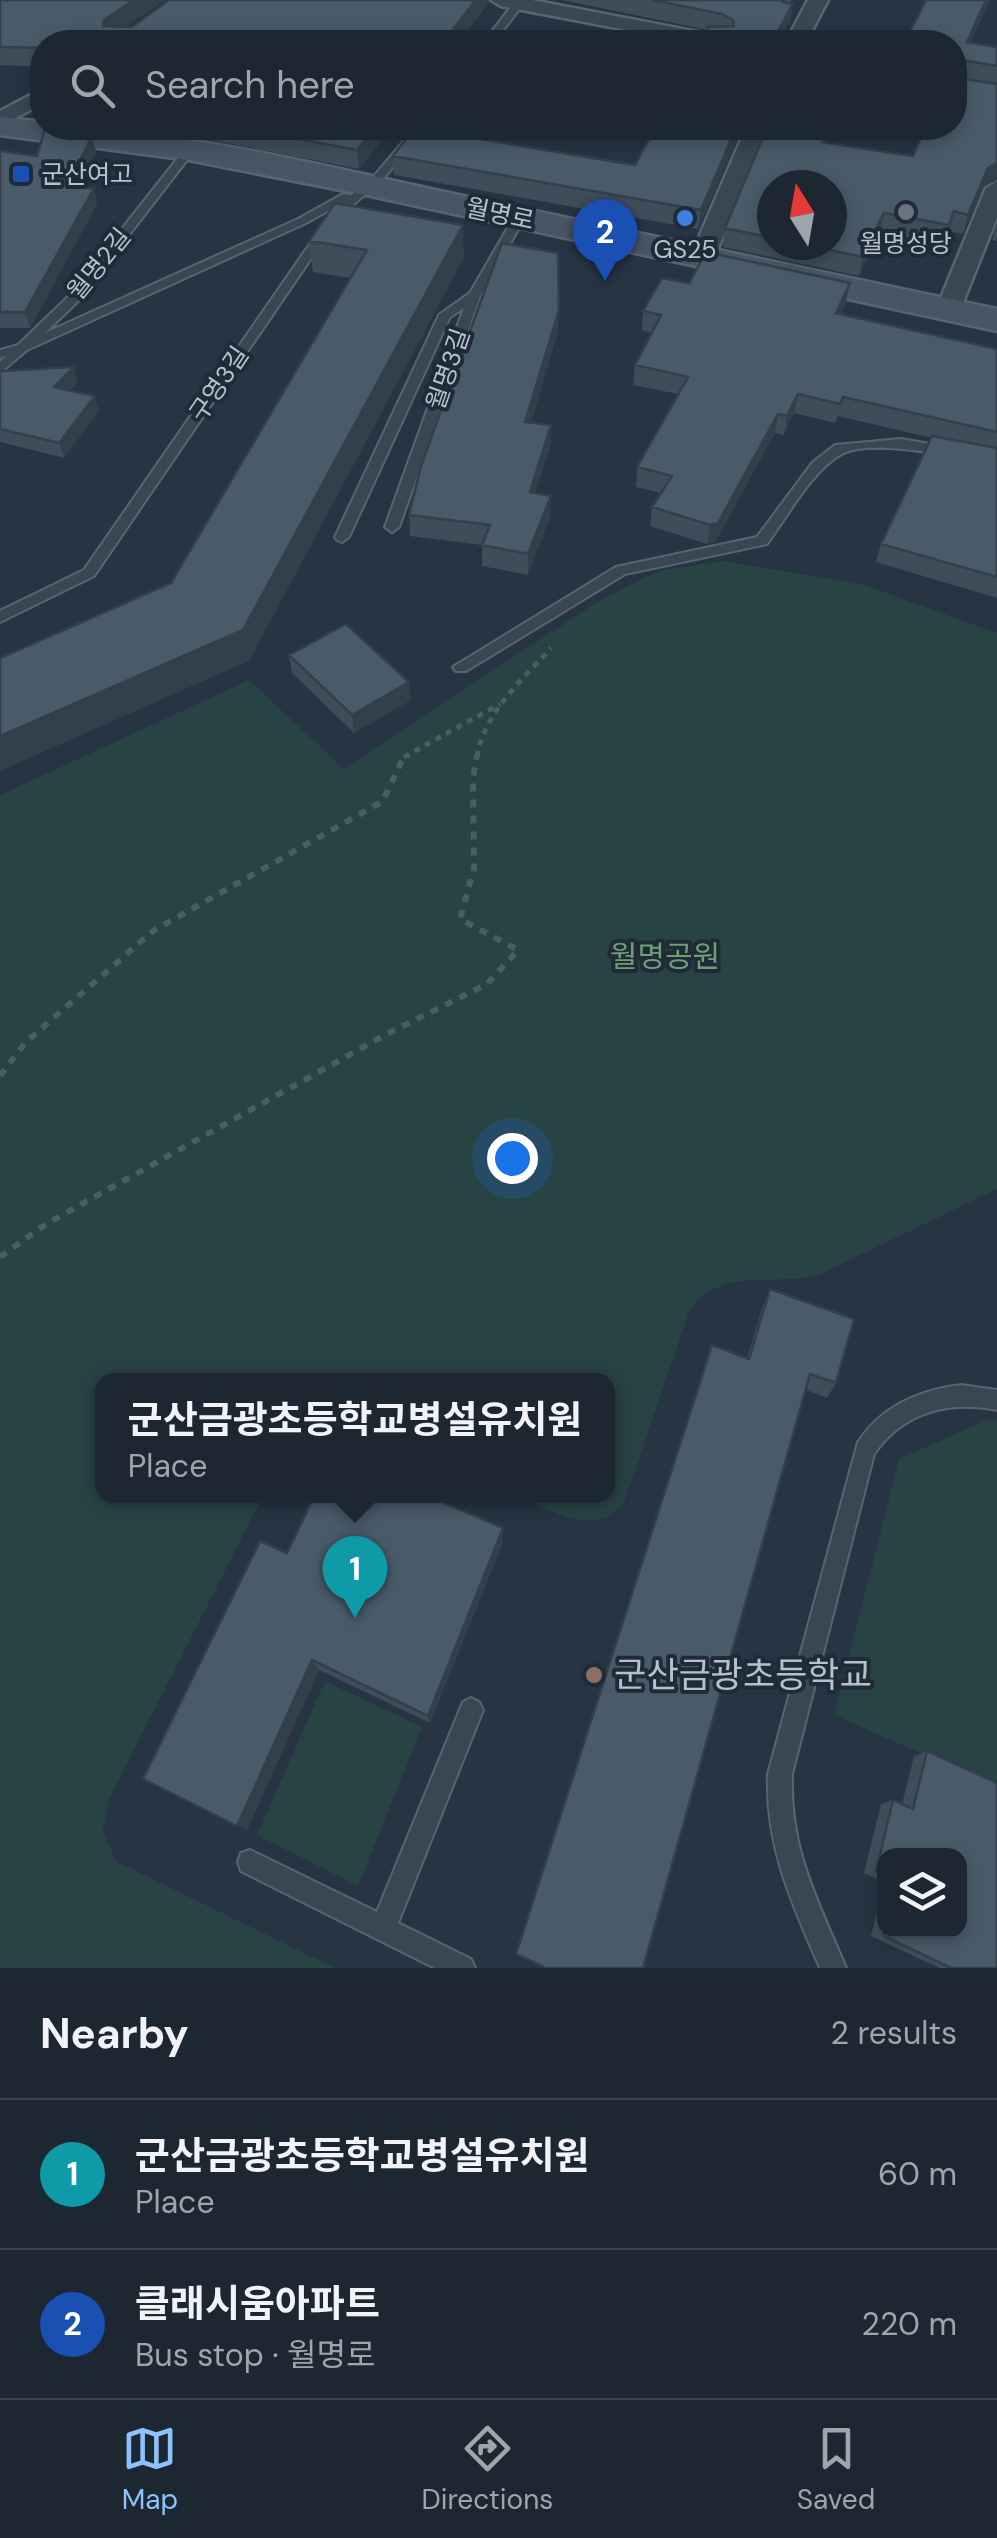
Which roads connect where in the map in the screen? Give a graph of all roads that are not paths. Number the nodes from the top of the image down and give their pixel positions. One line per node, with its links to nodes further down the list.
1 (818, 0): 5 (street)
2 (514, 1): 3 (lane); 4 (street)
3 (496, 30)
4 (659, 30)
5 (802, 30)
6 (30, 102): 7 (street)
7 (0, 123): 8 (street, 월명로)
8 (30, 127)
9 (114, 140): 12 (street, 월명로)
10 (410, 140): 13 (lane, 구영3길)
11 (752, 140): 16 (street)
12 (188, 151): 13 (street, 월명로); 20 (lane, 월명2길)
13 (370, 186): 15 (street, 월명로); 20 (lane); 26 (lane, 구영3길)
14 (997, 188): 18 (street)
15 (518, 218): 16 (street, 월명로); 17 (lane, 월명3길)
16 (702, 258): 18 (street, 월명로)
17 (474, 296): 24 (lane, 월명3길); 25 (lane)
18 (948, 310): 19 (street, 월명로)
19 (997, 320)
20 (20, 350): 21 (lane); 22 (lane, 월명2길)
21 (0, 354)
22 (0, 369)
23 (959, 453): 27 (lane)
24 (392, 527)
25 (342, 537)
26 (0, 617)
27 (462, 668)
28 (997, 1400): 33 (lane)
29 (471, 1710): 31 (lane)
30 (250, 1862): 31 (lane)
31 (383, 1929): 32 (lane)
32 (462, 1968)
33 (832, 1968)

